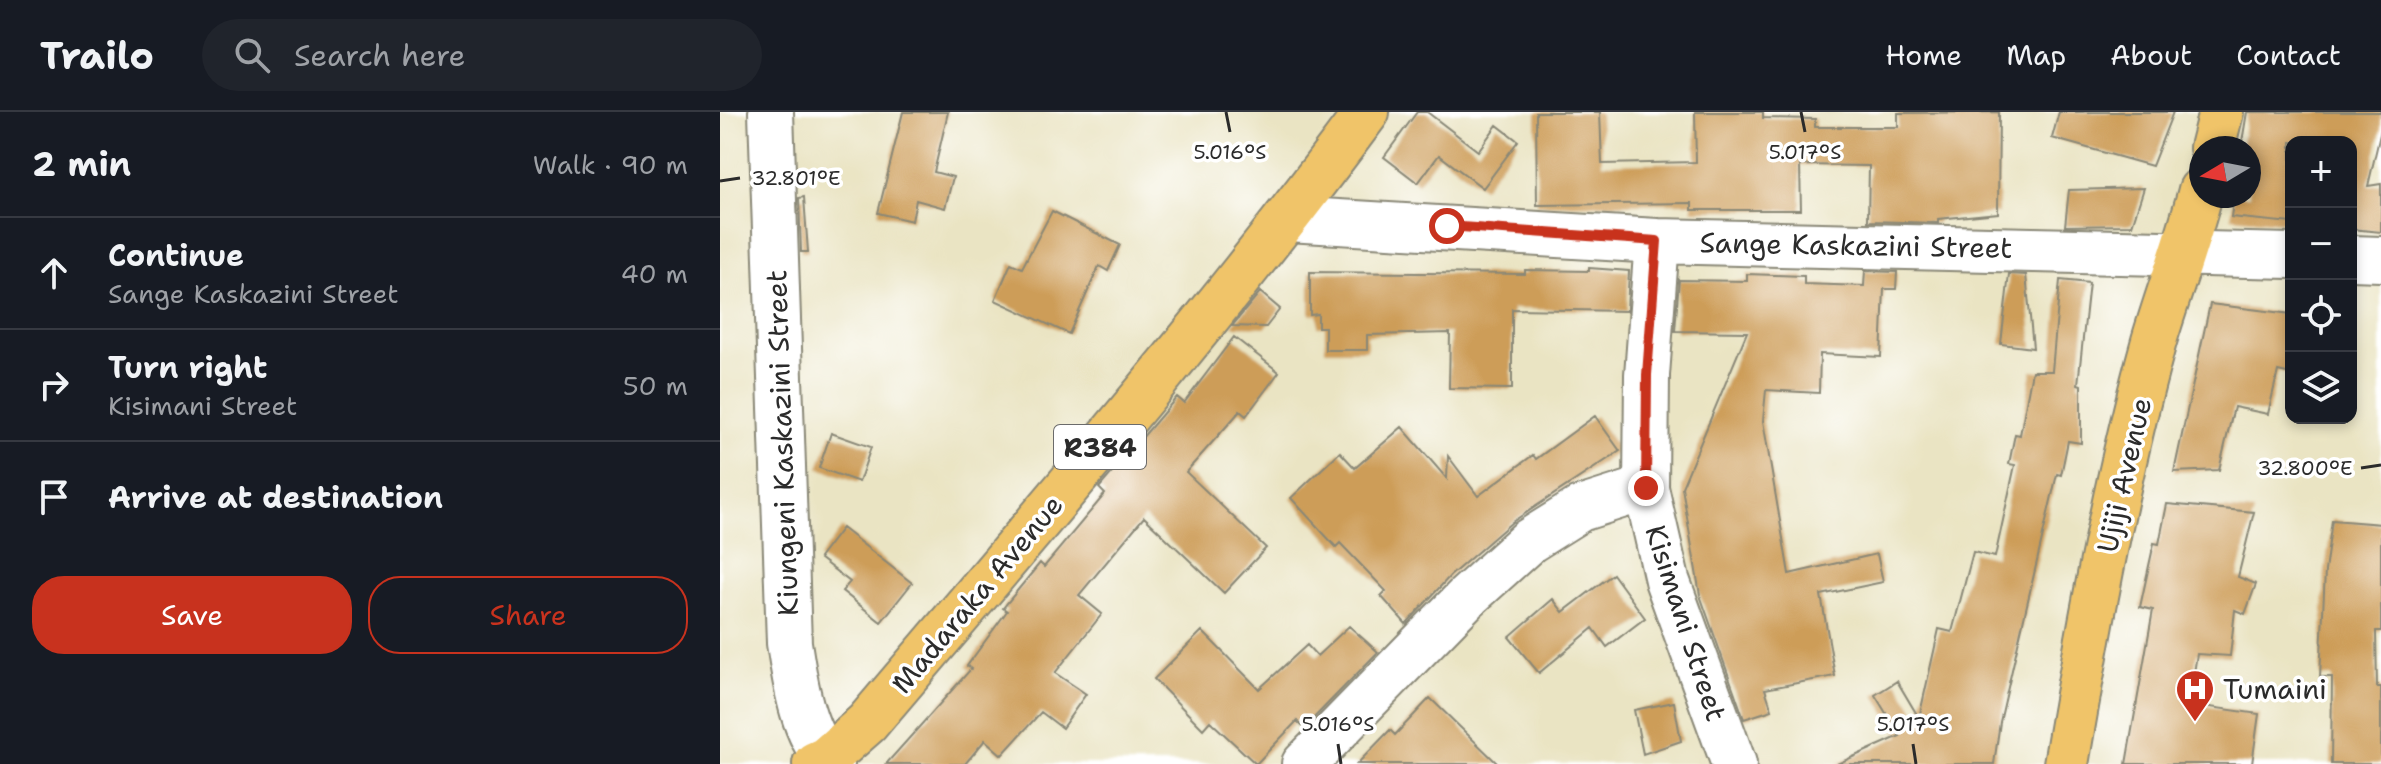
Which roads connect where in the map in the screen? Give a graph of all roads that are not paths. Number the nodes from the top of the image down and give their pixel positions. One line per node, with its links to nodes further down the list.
1 (771, 112): 13 (street, Kiungeni Kaskazini Street)
2 (1367, 112): 6 (main road, Madaraka Avenue / R384)
3 (2221, 112): 4 (main road)
4 (2215, 136)
5 (2196, 208): 8 (main road, Ujiji Avenue)
6 (1288, 219): 7 (street, Sange Kaskazini Street); 13 (main road, Madaraka Avenue / R384)
7 (1657, 241): 8 (street, Sange Kaskazini Street); 12 (street, Kisimani Street)
8 (2185, 252): 9 (street, Sange Kaskazini Street); 16 (main road, Ujiji Avenue)
9 (2285, 256)
10 (2357, 258): 11 (street)
11 (2381, 259)
12 (1646, 488): 14 (street); 15 (street, Kisimani Street)
13 (824, 762)
14 (1304, 764)
15 (1734, 764)
16 (2066, 764)

